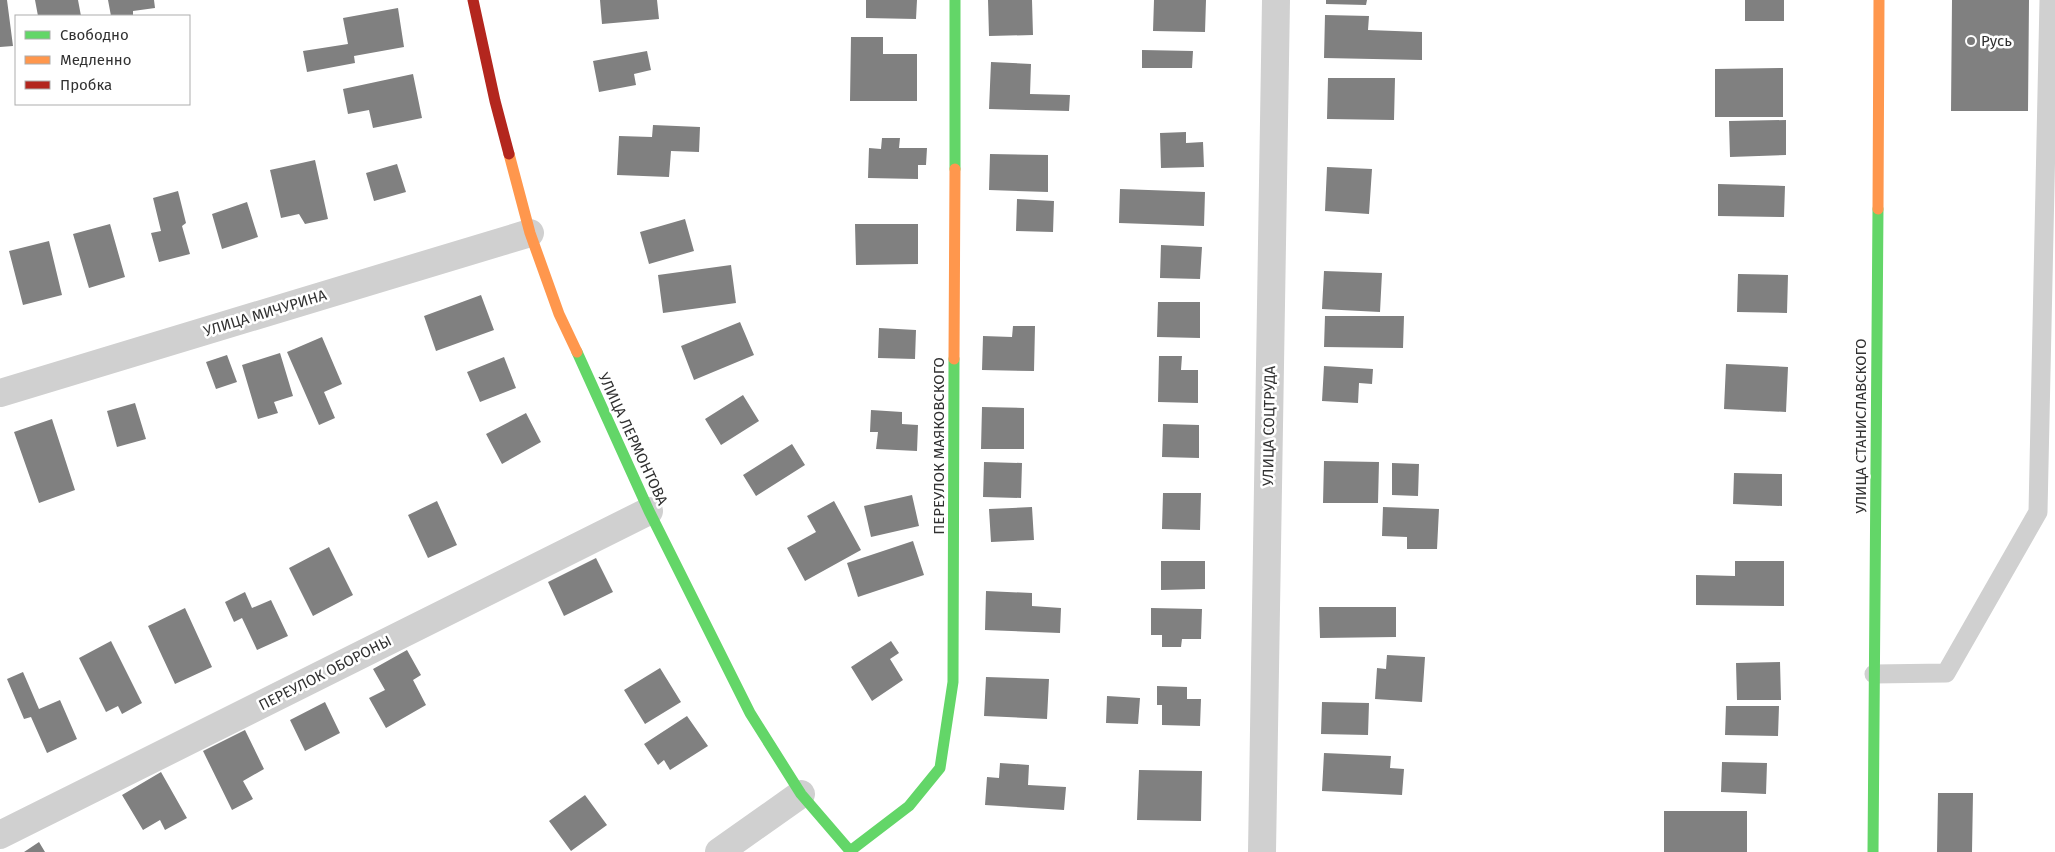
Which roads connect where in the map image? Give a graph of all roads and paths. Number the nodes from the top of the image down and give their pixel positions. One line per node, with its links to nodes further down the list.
1 (473, 0): 6 (street, УЛИЦА ЛЕРМОНТОВА)
2 (955, 0): 12 (street, ПЕРЕУЛОК МАЯКОВСКОГО)
3 (1276, 0): 14 (street, УЛИЦА СОЦТРУДА)
4 (1878, 0): 9 (street, УЛИЦА СТАНИСЛАВСКОГО)
5 (2049, 0): 9 (lane)
6 (530, 233): 7 (street, УЛИЦА МИЧУРИНА); 8 (street, УЛИЦА ЛЕРМОНТОВА)
7 (0, 393)
8 (649, 511): 10 (street, УЛИЦА ЛЕРМОНТОВА); 11 (street, ПЕРЕУЛОК ОБОРОНЫ)
9 (1874, 674): 15 (street, УЛИЦА СТАНИСЛАВСКОГО)
10 (801, 794): 12 (street, УЛИЦА ЛЕРМОНТОВА); 13 (street)
11 (0, 835)
12 (850, 851)
13 (719, 852)
14 (1262, 852)
15 (1873, 852)

